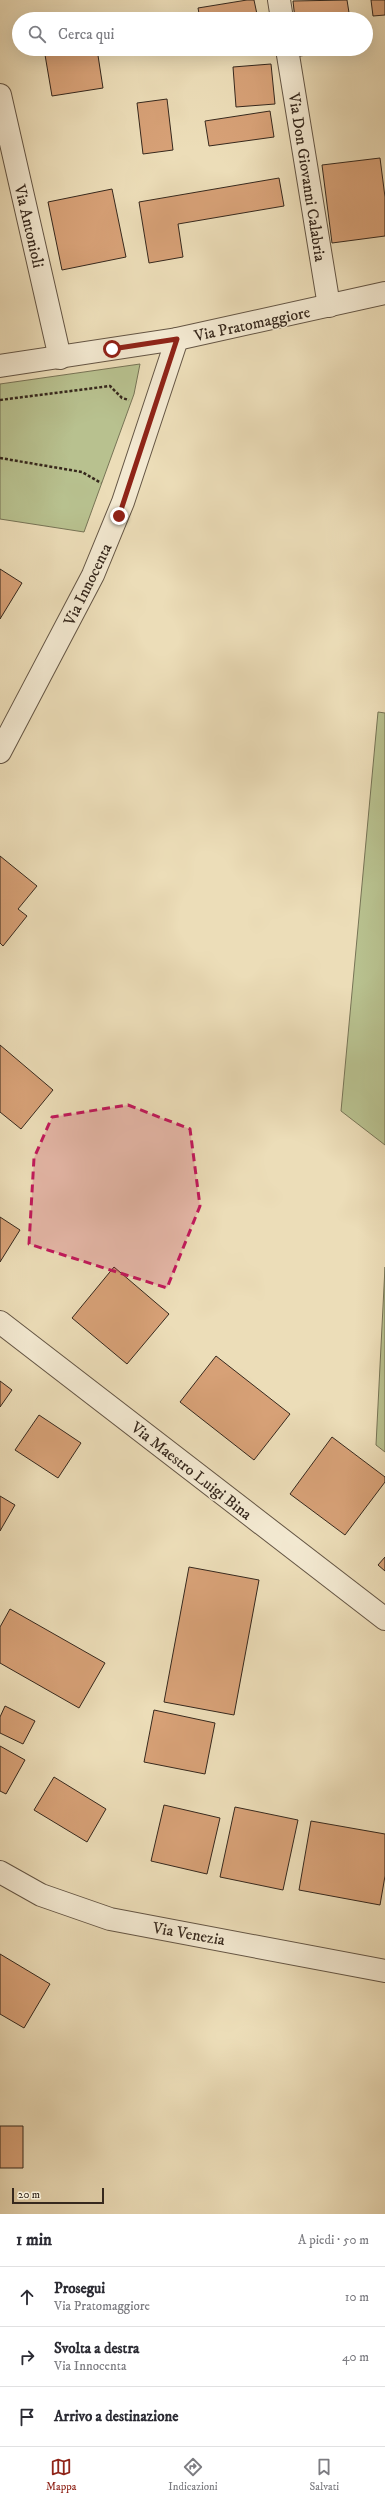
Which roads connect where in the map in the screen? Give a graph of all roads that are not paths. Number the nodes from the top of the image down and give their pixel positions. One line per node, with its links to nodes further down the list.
1 (279, 0): 2 (street)
2 (281, 12)
3 (288, 56): 6 (street, Via Don Giovanni Calabria)
4 (0, 95): 8 (street, Via Antonioli)
5 (385, 293): 6 (street, Via Pratomaggiore)
6 (329, 306): 7 (street, Via Pratomaggiore)
7 (177, 339): 8 (street, Via Pratomaggiore); 10 (street, Via Innocenta)
8 (60, 358): 9 (street, Via Pratomaggiore)
9 (0, 366)
10 (0, 752)
11 (0, 1322): 12 (street, Via Maestro Luigi Bina)
12 (385, 1619)
13 (0, 1872): 14 (street, Via Venezia)
14 (385, 1971)

